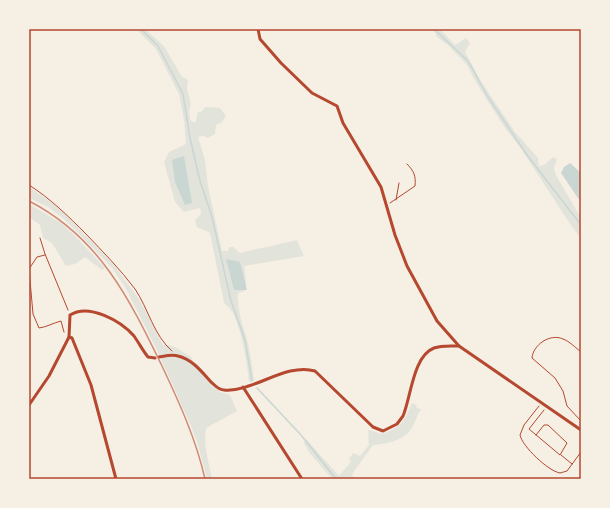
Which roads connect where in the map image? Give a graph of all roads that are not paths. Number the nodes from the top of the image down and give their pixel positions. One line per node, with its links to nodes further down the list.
1 (258, 29): 3 (street)
2 (69, 337): 4 (street); 5 (street); 7 (street)
3 (459, 346): 4 (street); 6 (street)
4 (243, 387): 8 (street)
5 (29, 406)
6 (581, 430)
7 (116, 479)
8 (302, 479)

